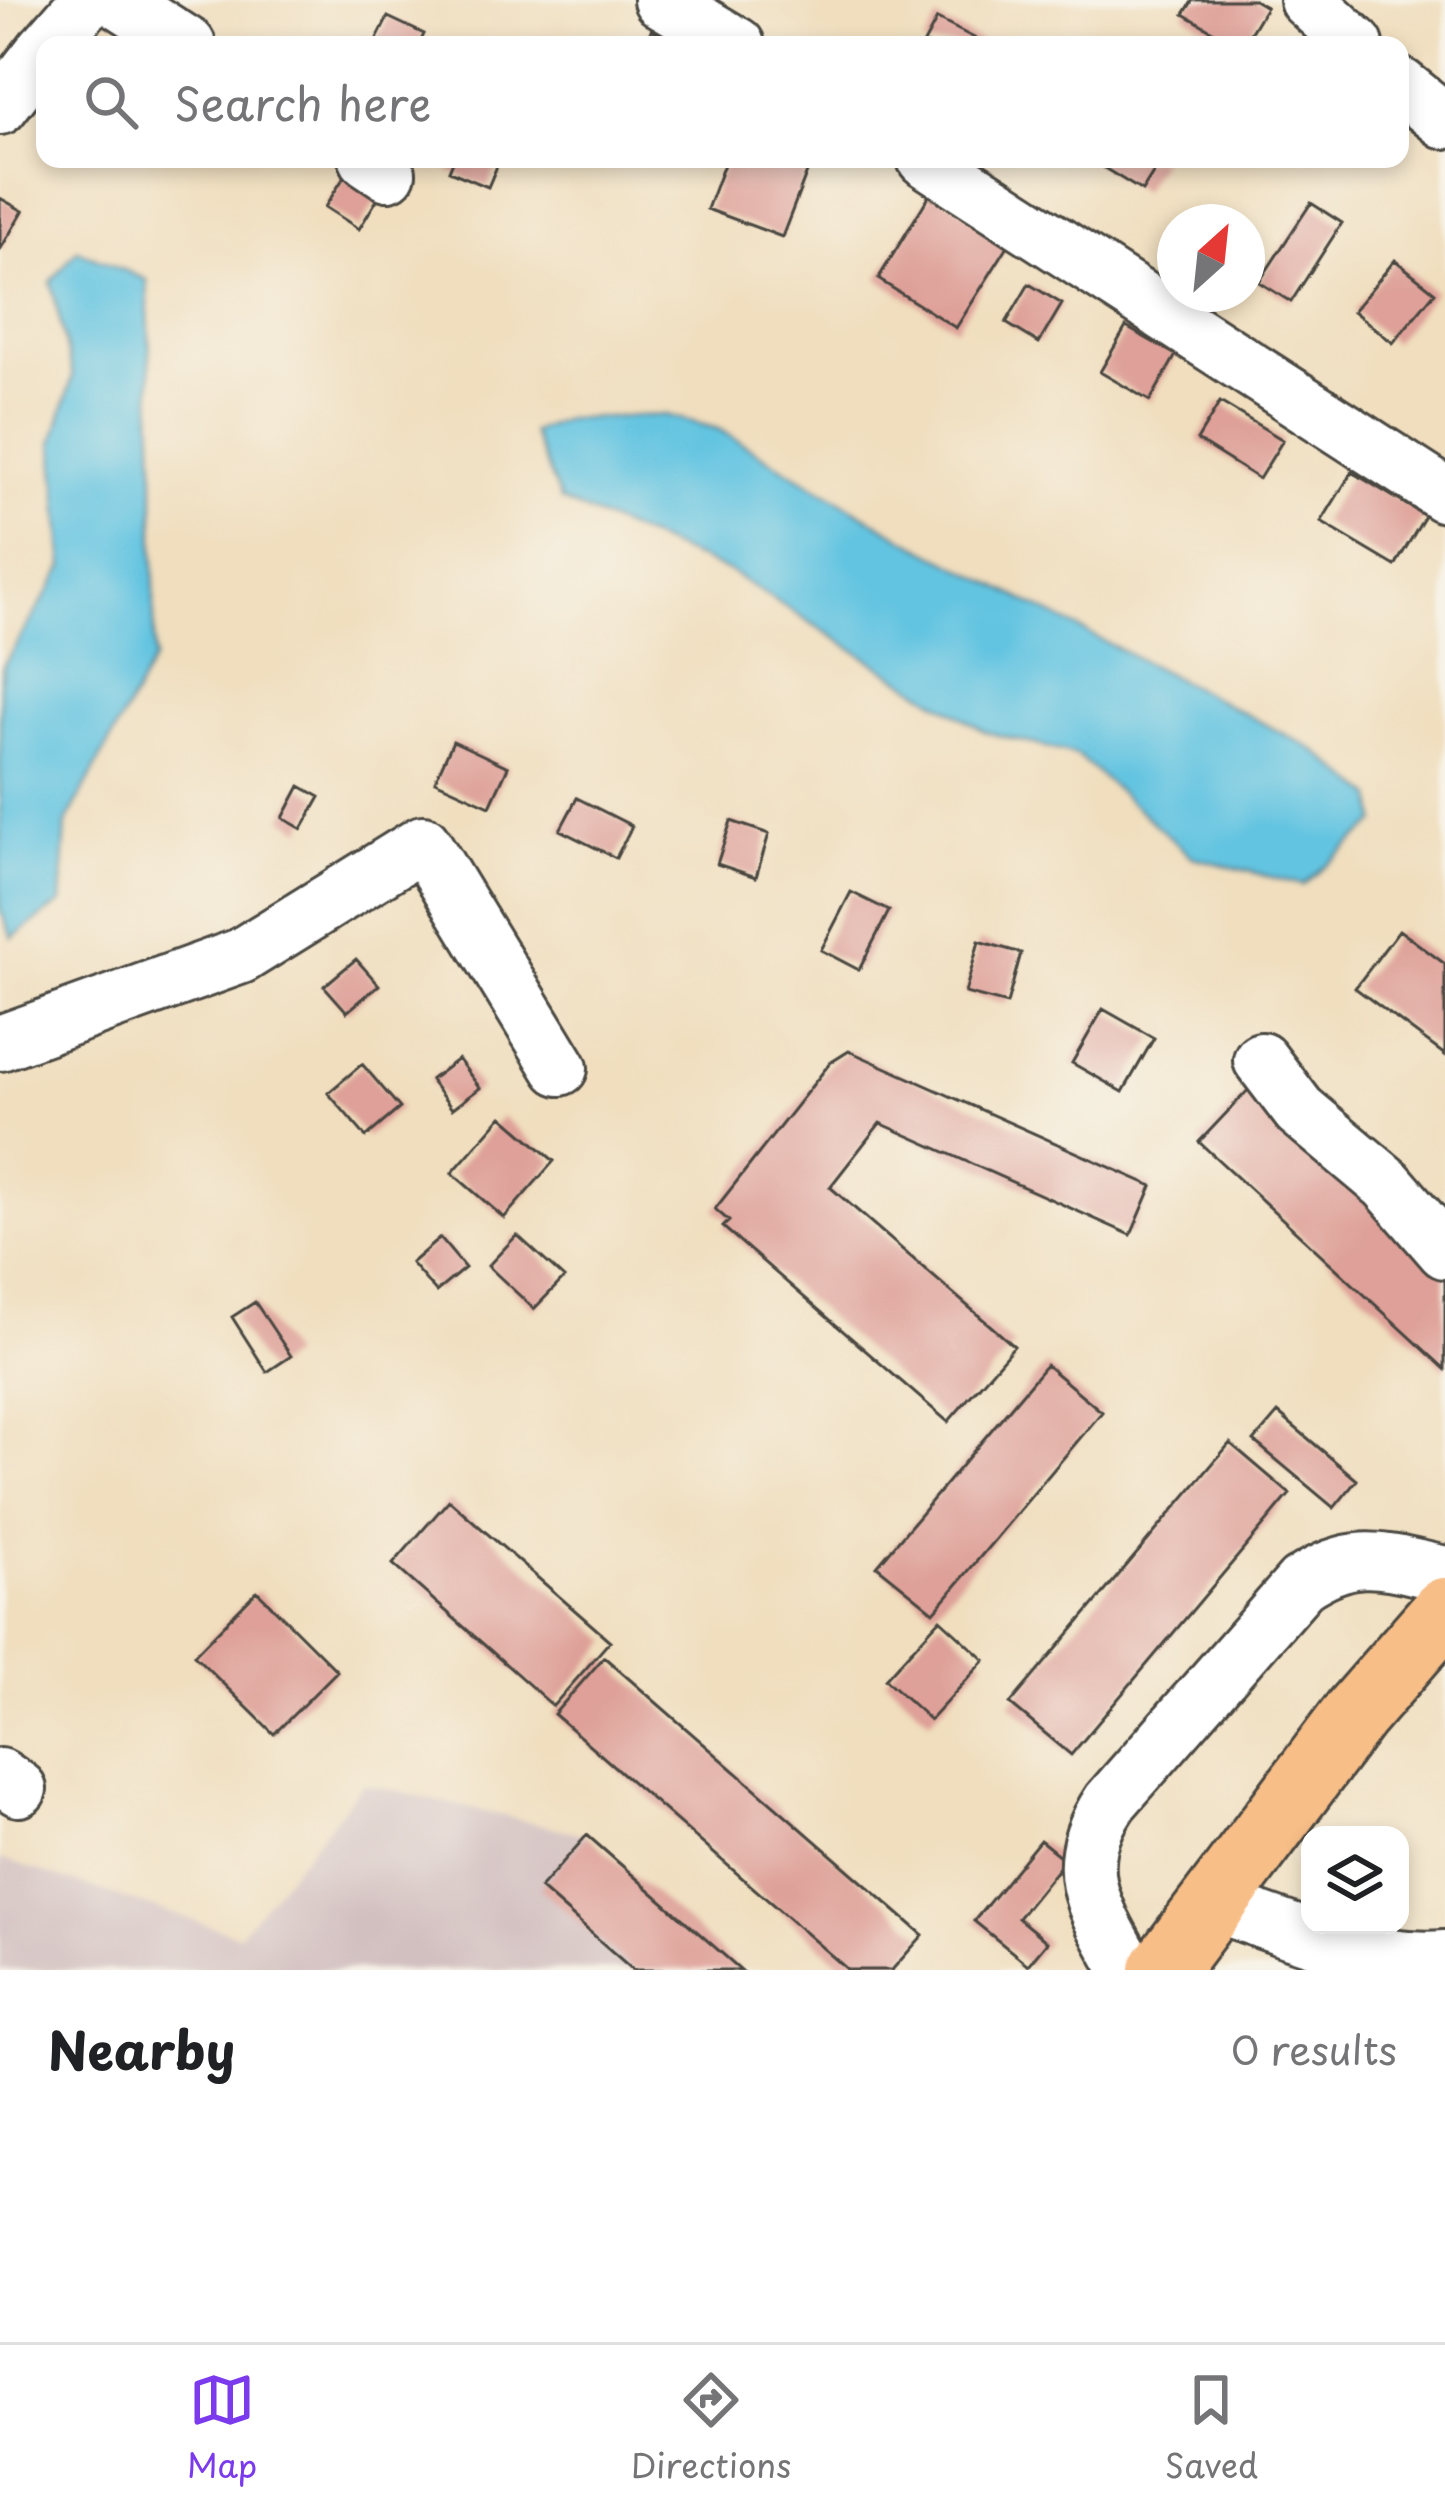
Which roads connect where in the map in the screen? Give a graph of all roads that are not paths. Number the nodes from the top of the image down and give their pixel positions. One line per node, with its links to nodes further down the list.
1 (88, 0): 5 (street)
2 (118, 0): 6 (street)
3 (661, 0): 7 (street)
4 (1307, 0): 8 (street)
5 (57, 36)
6 (174, 36)
7 (722, 36)
8 (1346, 36)
9 (36, 61): 11 (street)
10 (1409, 92): 12 (street)
11 (0, 107)
12 (1445, 121)
13 (939, 168): 14 (street)
14 (1445, 495)
15 (0, 1042): 17 (street)
16 (1261, 1060): 18 (street)
17 (560, 1068)
18 (1445, 1251)
19 (1445, 1574): 23 (street)
20 (1445, 1611): 21 (main road)
21 (1212, 1903): 22 (street); 24 (main road)
22 (1445, 1958)
23 (1129, 1970)
24 (1163, 1970)

